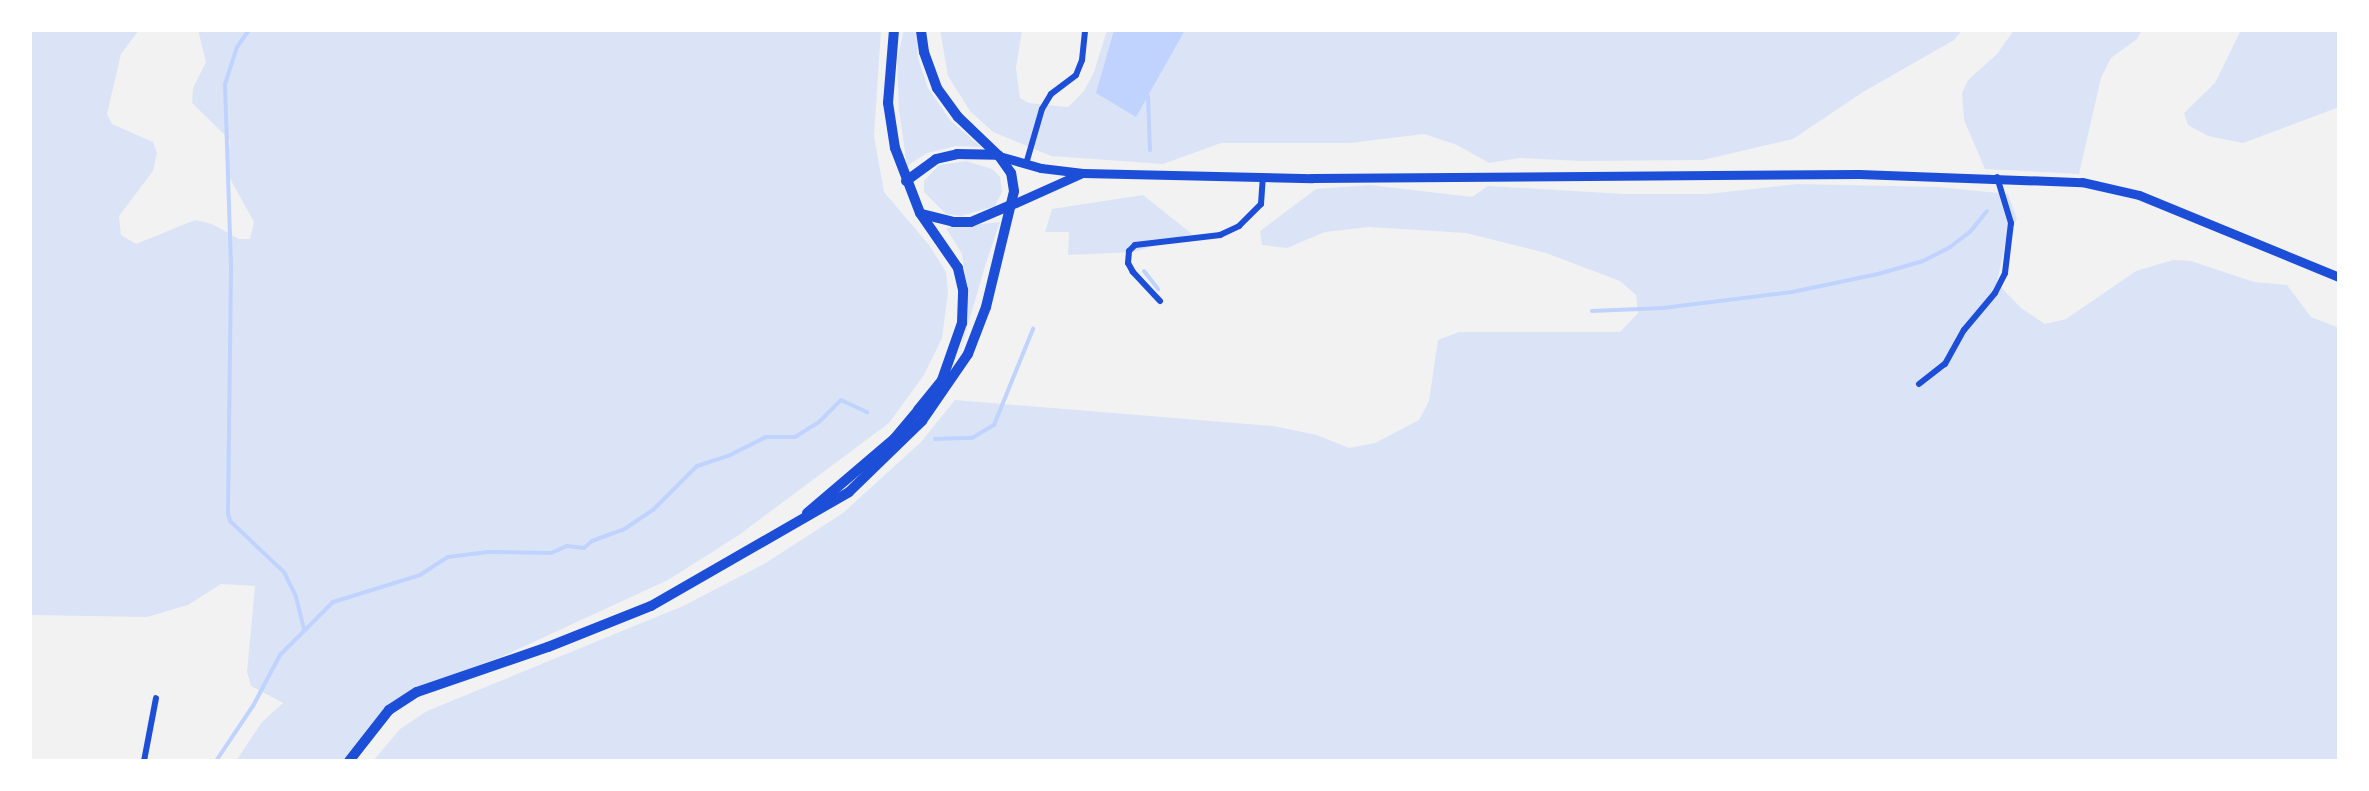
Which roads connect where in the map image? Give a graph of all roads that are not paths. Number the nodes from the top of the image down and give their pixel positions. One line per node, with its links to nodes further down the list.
1 (894, 30): 9 (highway)
2 (921, 30): 4 (highway)
3 (1085, 30): 5 (street)
4 (999, 156): 5 (main road); 9 (highway); 10 (highway)
5 (1026, 164): 6 (main road)
6 (1083, 173): 7 (main road); 10 (main road)
7 (1263, 177): 8 (main road); 13 (street)
8 (1997, 177): 12 (main road); 14 (street)
9 (906, 181): 11 (highway)
10 (1011, 205): 11 (highway); 15 (highway)
11 (920, 213): 15 (highway)
12 (2339, 277)
13 (1160, 301)
14 (1919, 384)
15 (799, 520): 18 (highway)
16 (156, 698): 17 (street)
17 (144, 761)
18 (349, 761)

